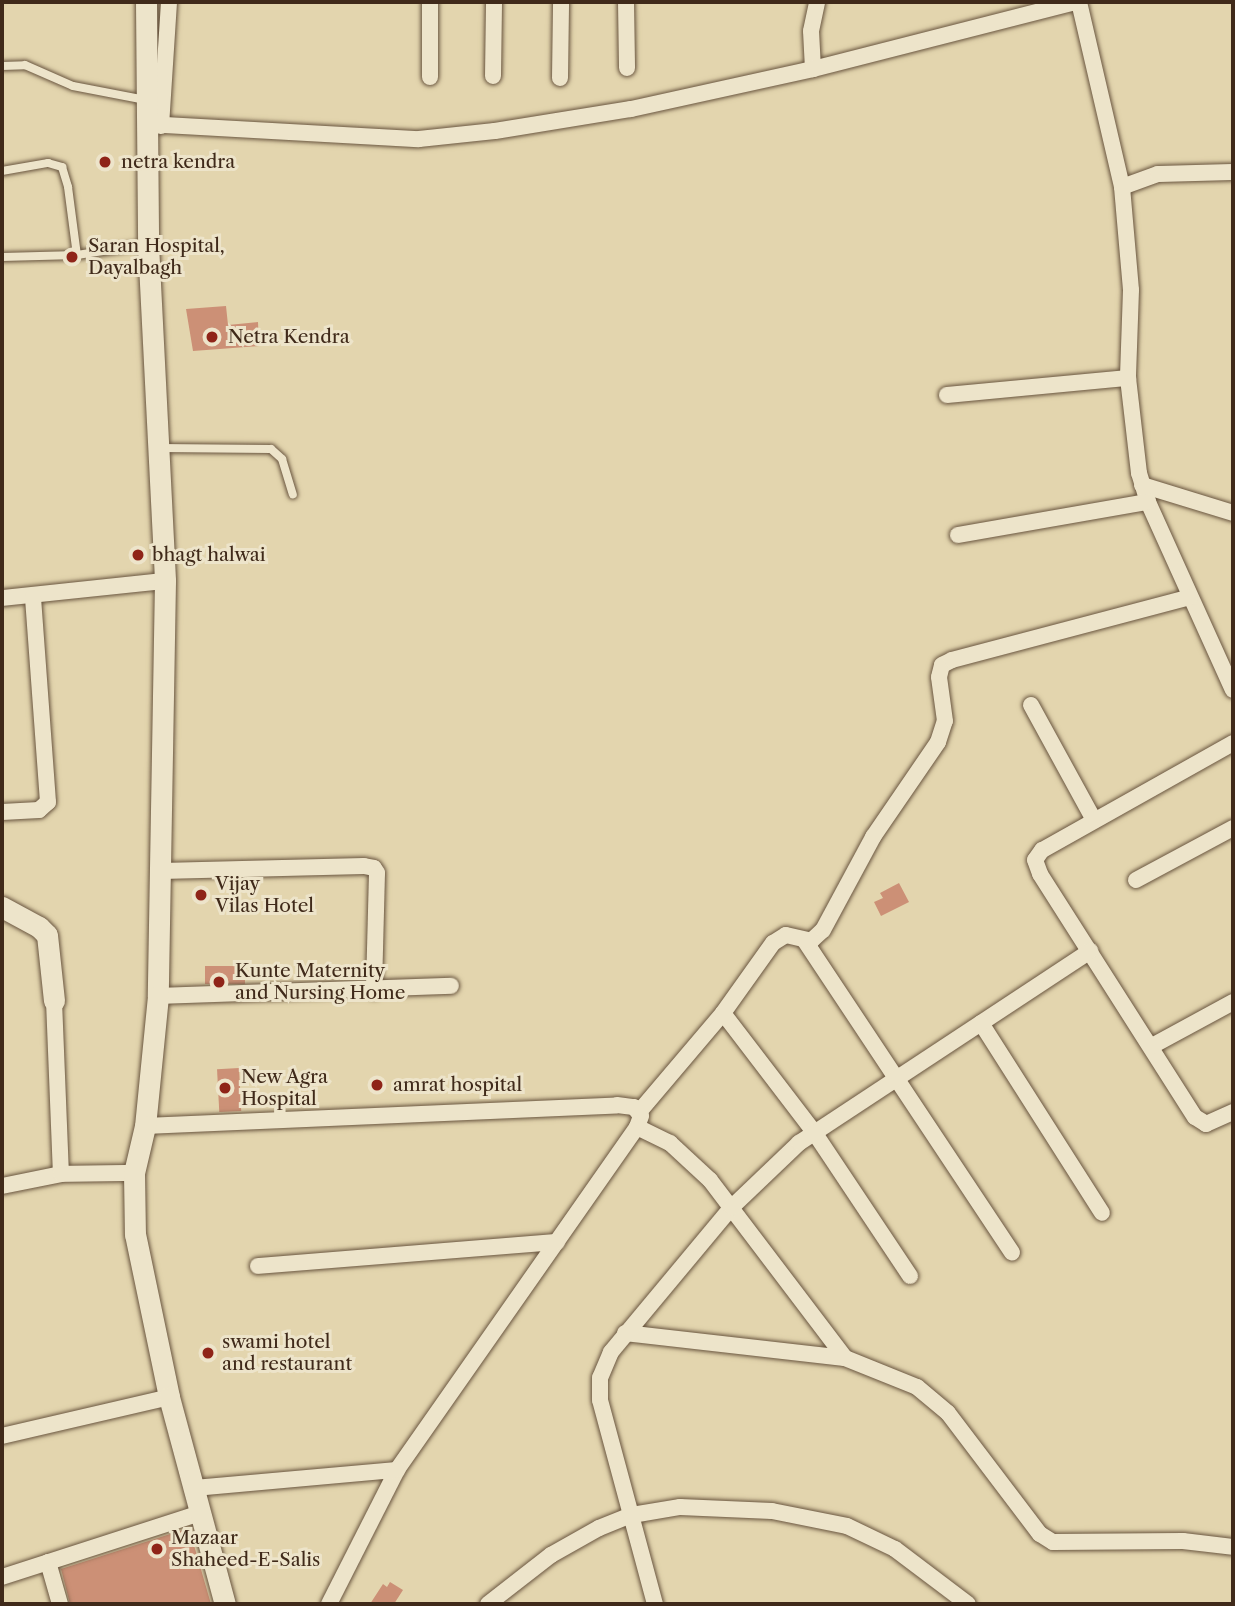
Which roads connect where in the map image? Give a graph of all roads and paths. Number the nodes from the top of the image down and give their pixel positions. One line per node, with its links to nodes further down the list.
1 (146, 2): 15 (street)
2 (169, 2): 16 (street)
3 (430, 2): 13 (street)
4 (494, 2): 12 (street)
5 (561, 2): 14 (street)
6 (626, 2): 10 (street)
7 (817, 2): 11 (street)
8 (1077, 2): 11 (street); 19 (street)
9 (2, 66): 15 (lane)
10 (627, 68)
11 (813, 69): 16 (street)
12 (493, 76)
13 (430, 77)
14 (560, 78)
15 (146, 100): 16 (street)
16 (154, 125): 20 (street)
17 (2, 171): 21 (lane)
18 (1233, 172): 19 (street)
19 (1122, 187): 23 (street)
20 (148, 244): 21 (lane); 25 (street)
21 (78, 255): 22 (lane)
22 (2, 257)
23 (1128, 379): 24 (street); 26 (street)
24 (947, 395)
25 (159, 448): 27 (lane); 31 (street)
26 (1142, 485): 28 (street); 29 (street)
27 (293, 494)
28 (1148, 502): 30 (street); 33 (street)
29 (1233, 513)
30 (958, 535)
31 (166, 581): 32 (street); 41 (street)
32 (33, 597): 34 (street); 38 (street)
33 (1190, 597): 35 (street); 44 (street)
34 (2, 598)
35 (1233, 690)
36 (1031, 705): 39 (street)
37 (1233, 743): 39 (street)
38 (2, 812)
39 (1094, 820): 45 (street)
40 (1233, 828): 42 (street)
41 (161, 871): 47 (street); 48 (street)
42 (1136, 880)
43 (2, 907): 49 (street)
44 (805, 941): 51 (street); 54 (street)
45 (1090, 951): 52 (street); 53 (street)
46 (451, 986): 47 (street)
47 (374, 991): 48 (street)
48 (158, 996): 57 (street)
49 (54, 1002): 60 (street)
50 (1233, 1002): 53 (street)
51 (723, 1013): 56 (street); 58 (street)
52 (981, 1023): 54 (street); 63 (street)
53 (1152, 1046): 55 (street)
54 (895, 1079): 58 (street); 65 (street)
55 (1233, 1112)
56 (638, 1120): 57 (street); 62 (street); 64 (street)
57 (145, 1126): 59 (street)
58 (814, 1132): 62 (street); 67 (street)
59 (134, 1173): 60 (street); 70 (street)
60 (61, 1174): 61 (street)
61 (2, 1186)
62 (732, 1208): 68 (street); 69 (street)
63 (1102, 1213)
64 (557, 1242): 66 (street); 72 (street)
65 (1012, 1252)
66 (258, 1266)
67 (910, 1276)
68 (625, 1333): 69 (street); 75 (street)
69 (845, 1359): 76 (street)
70 (169, 1397): 71 (street); 73 (street)
71 (2, 1436)
72 (397, 1470): 73 (street); 81 (street)
73 (194, 1488): 74 (street)
74 (200, 1513): 77 (street); 80 (street)
75 (632, 1515): 82 (street); 83 (street); 84 (street)
76 (1233, 1547)
77 (48, 1562): 78 (street); 79 (street)
78 (2, 1577)
79 (60, 1604)
80 (225, 1604)
81 (329, 1604)
82 (488, 1604)
83 (655, 1604)
84 (968, 1604)

